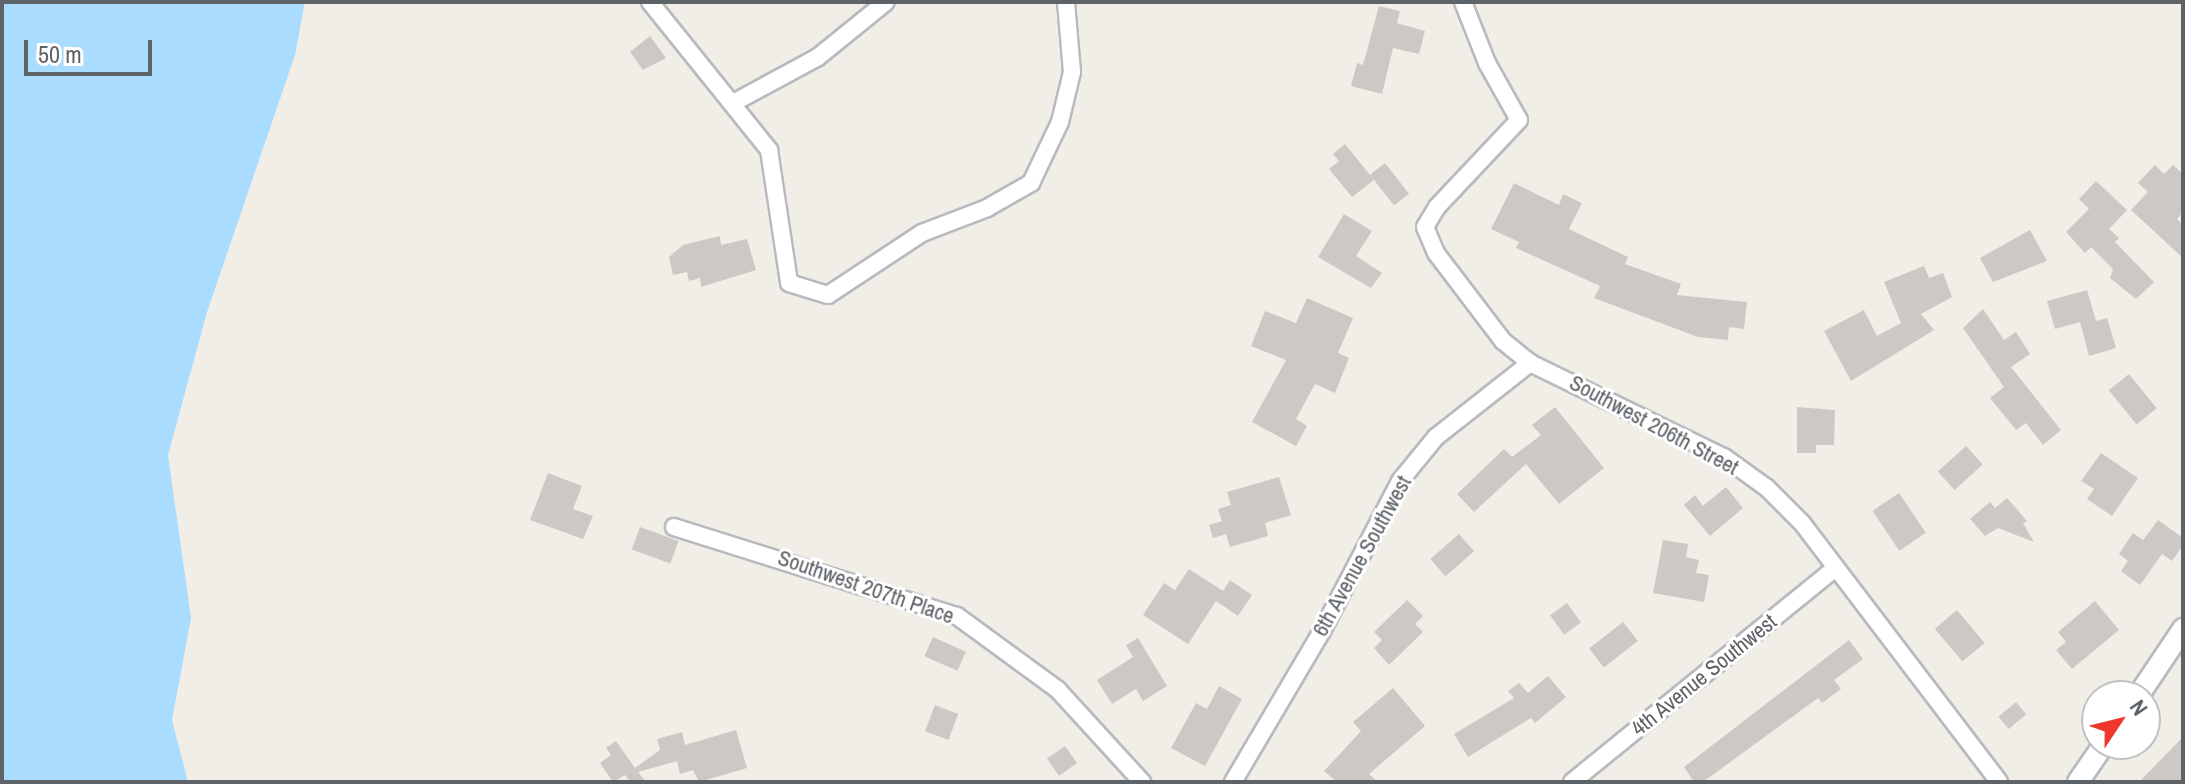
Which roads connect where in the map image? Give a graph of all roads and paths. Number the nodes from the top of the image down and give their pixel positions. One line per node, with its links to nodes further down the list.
1 (650, 2): 5 (street)
2 (886, 2): 5 (street)
3 (1066, 2): 5 (street)
4 (1463, 2): 6 (street, Southwest 206th Street)
5 (733, 103)
6 (1530, 363): 8 (street, Southwest 206th Street); 13 (street, 6th Avenue Southwest)
7 (674, 527): 12 (street, Southwest 207th Place)
8 (1835, 568): 14 (street, 4th Avenue Southwest); 15 (street, Southwest 206th Street)
9 (2183, 629): 10 (street)
10 (2149, 680)
11 (2093, 760): 16 (street)
12 (1142, 782)
13 (1233, 782)
14 (1572, 782)
15 (1999, 782)
16 (2078, 782)

